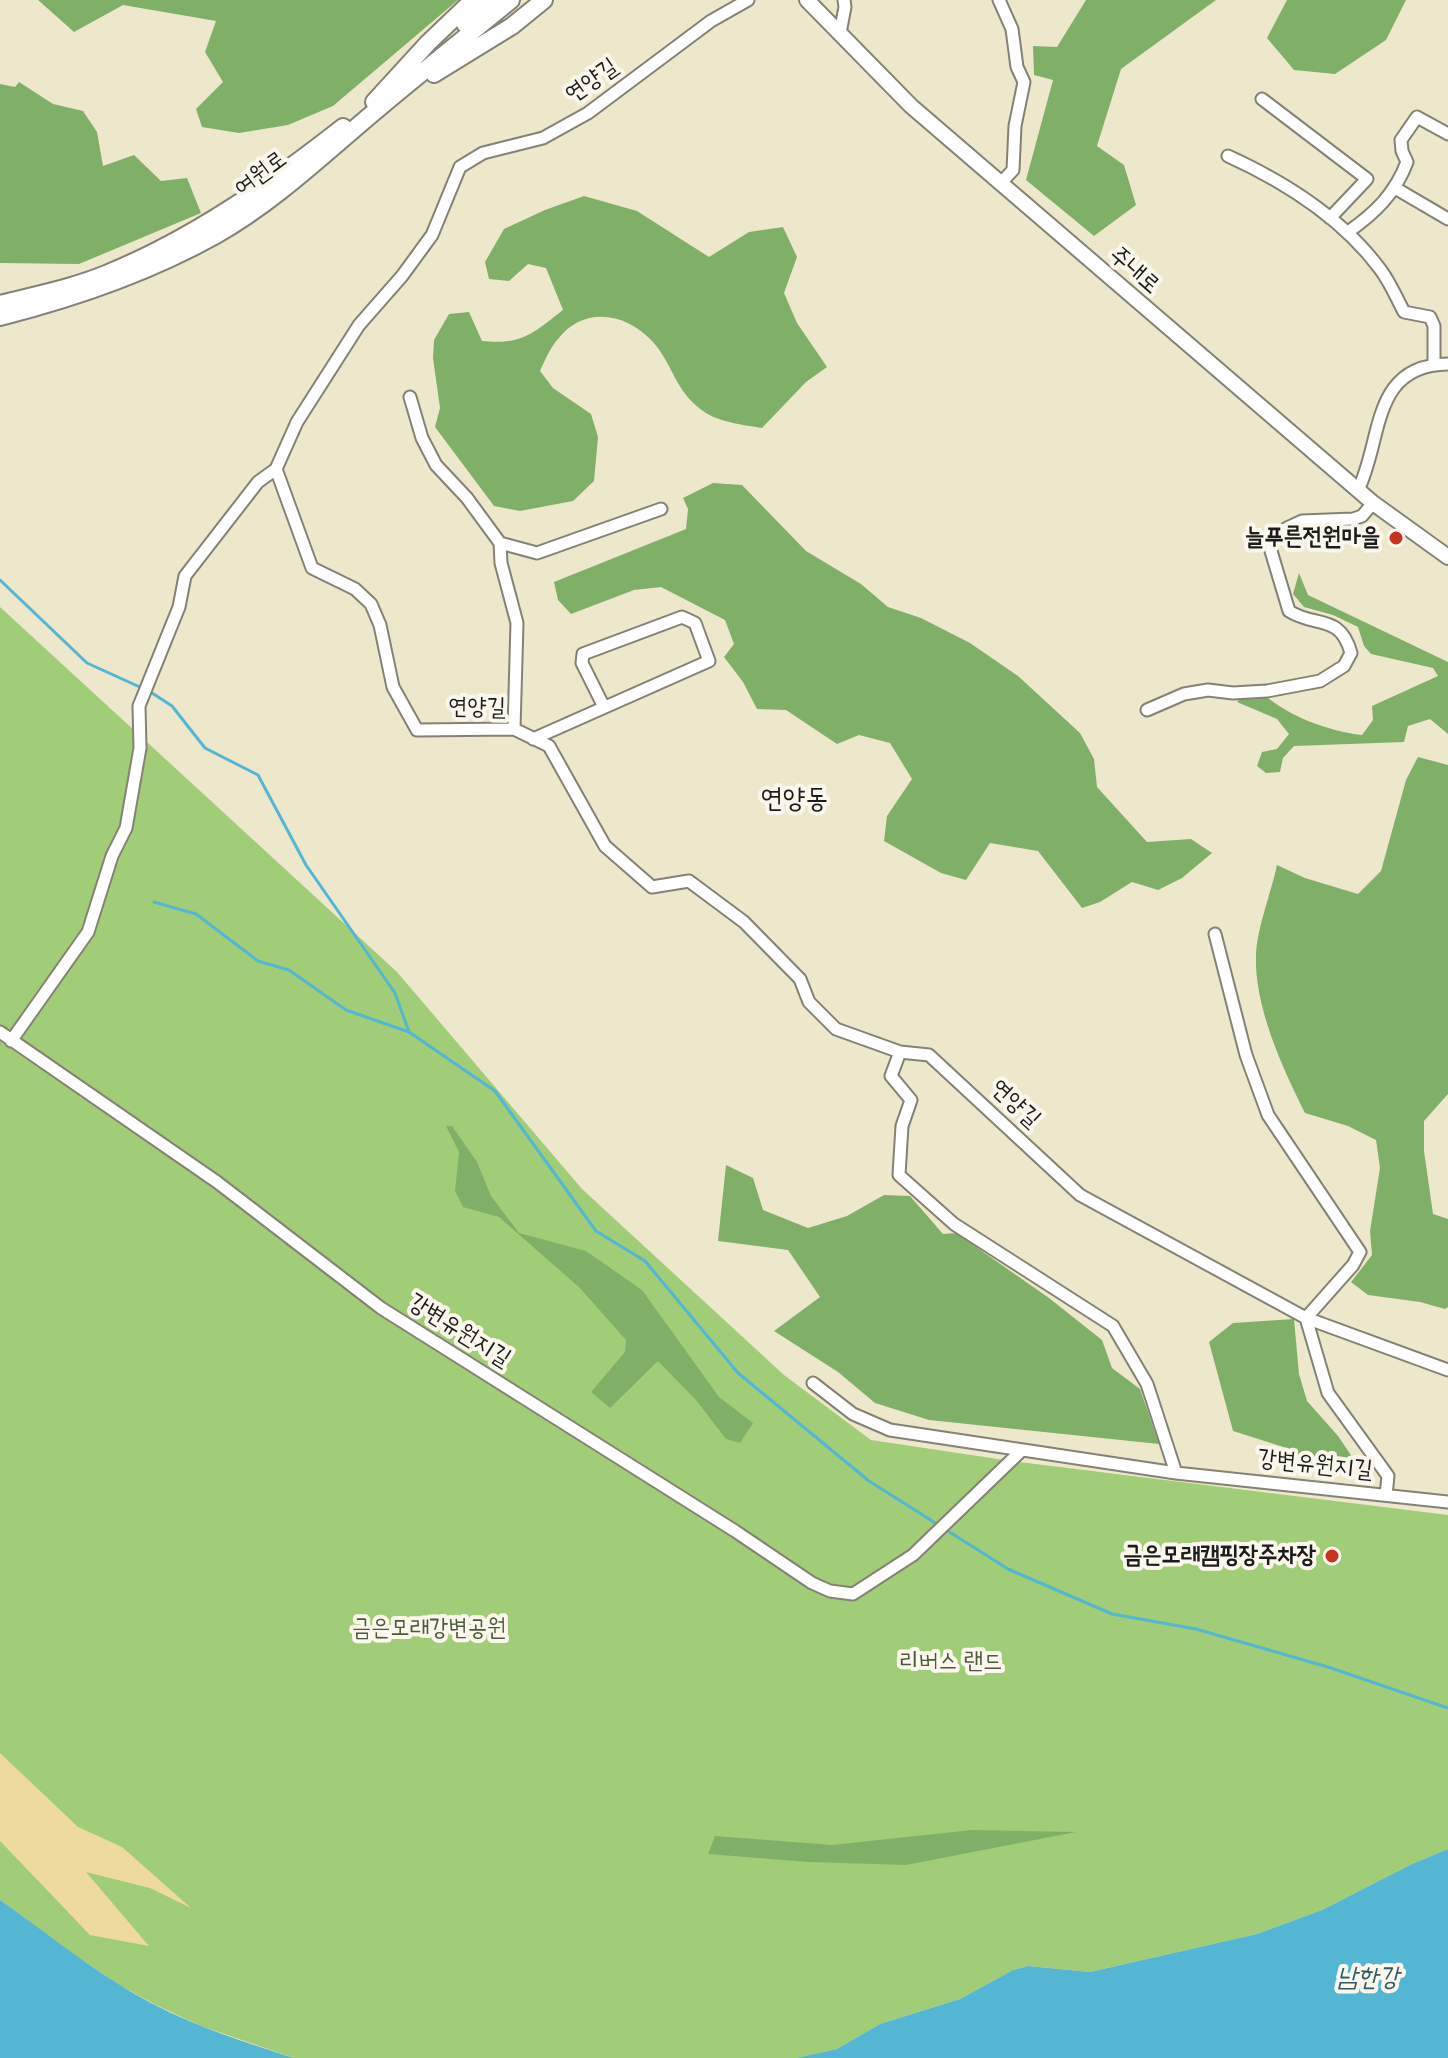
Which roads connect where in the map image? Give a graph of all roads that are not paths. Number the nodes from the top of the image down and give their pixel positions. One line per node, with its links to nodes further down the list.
1 (473, 0): 11 (highway)
2 (493, 0): 11 (highway, 여원로)
3 (511, 0): 11 (highway, 여원로)
4 (544, 0): 11 (highway)
5 (748, 0): 24 (street, 연양길)
6 (807, 0): 9 (main road, 주내로)
7 (844, 0): 9 (street)
8 (999, 0): 14 (street)
9 (840, 33): 14 (main road, 주내로)
10 (1262, 99): 16 (street)
11 (375, 107): 19 (highway, 여원로); 20 (highway, 여원로)
12 (1448, 134): 15 (street)
13 (1228, 156): 16 (street)
14 (1000, 184): 25 (main road, 주내로)
15 (1395, 188): 17 (street); 18 (street)
16 (1330, 218): 18 (street)
17 (1448, 219)
18 (1348, 232): 21 (street)
19 (0, 304)
20 (0, 317)
21 (1434, 364): 22 (street); 25 (street)
22 (1448, 364)
23 (410, 397): 28 (street)
24 (276, 469): 32 (street, 연양길); 36 (street)
25 (1358, 490): 26 (main road, 주내로)
26 (1373, 503): 29 (main road, 주내로); 31 (street)
27 (661, 509): 28 (street)
28 (500, 543): 32 (street)
29 (1448, 557)
30 (604, 707): 30 (street); 33 (street)
31 (1147, 710)
32 (514, 729): 33 (street, 연양길)
33 (533, 739): 37 (street, 연양길)
34 (1215, 934): 38 (street)
35 (0, 1032): 36 (street, 강변유원지길)
36 (11, 1041): 41 (street, 강변유원지길)
37 (900, 1052): 38 (street, 연양길); 42 (street)
38 (1306, 1318): 39 (street, 연양길); 43 (street)
39 (1448, 1370)
40 (813, 1383): 41 (street, 강변유원지길)
41 (1021, 1451): 42 (street, 강변유원지길)
42 (1176, 1473): 43 (street, 강변유원지길)
43 (1386, 1495): 44 (street, 강변유원지길)
44 (1448, 1502)

